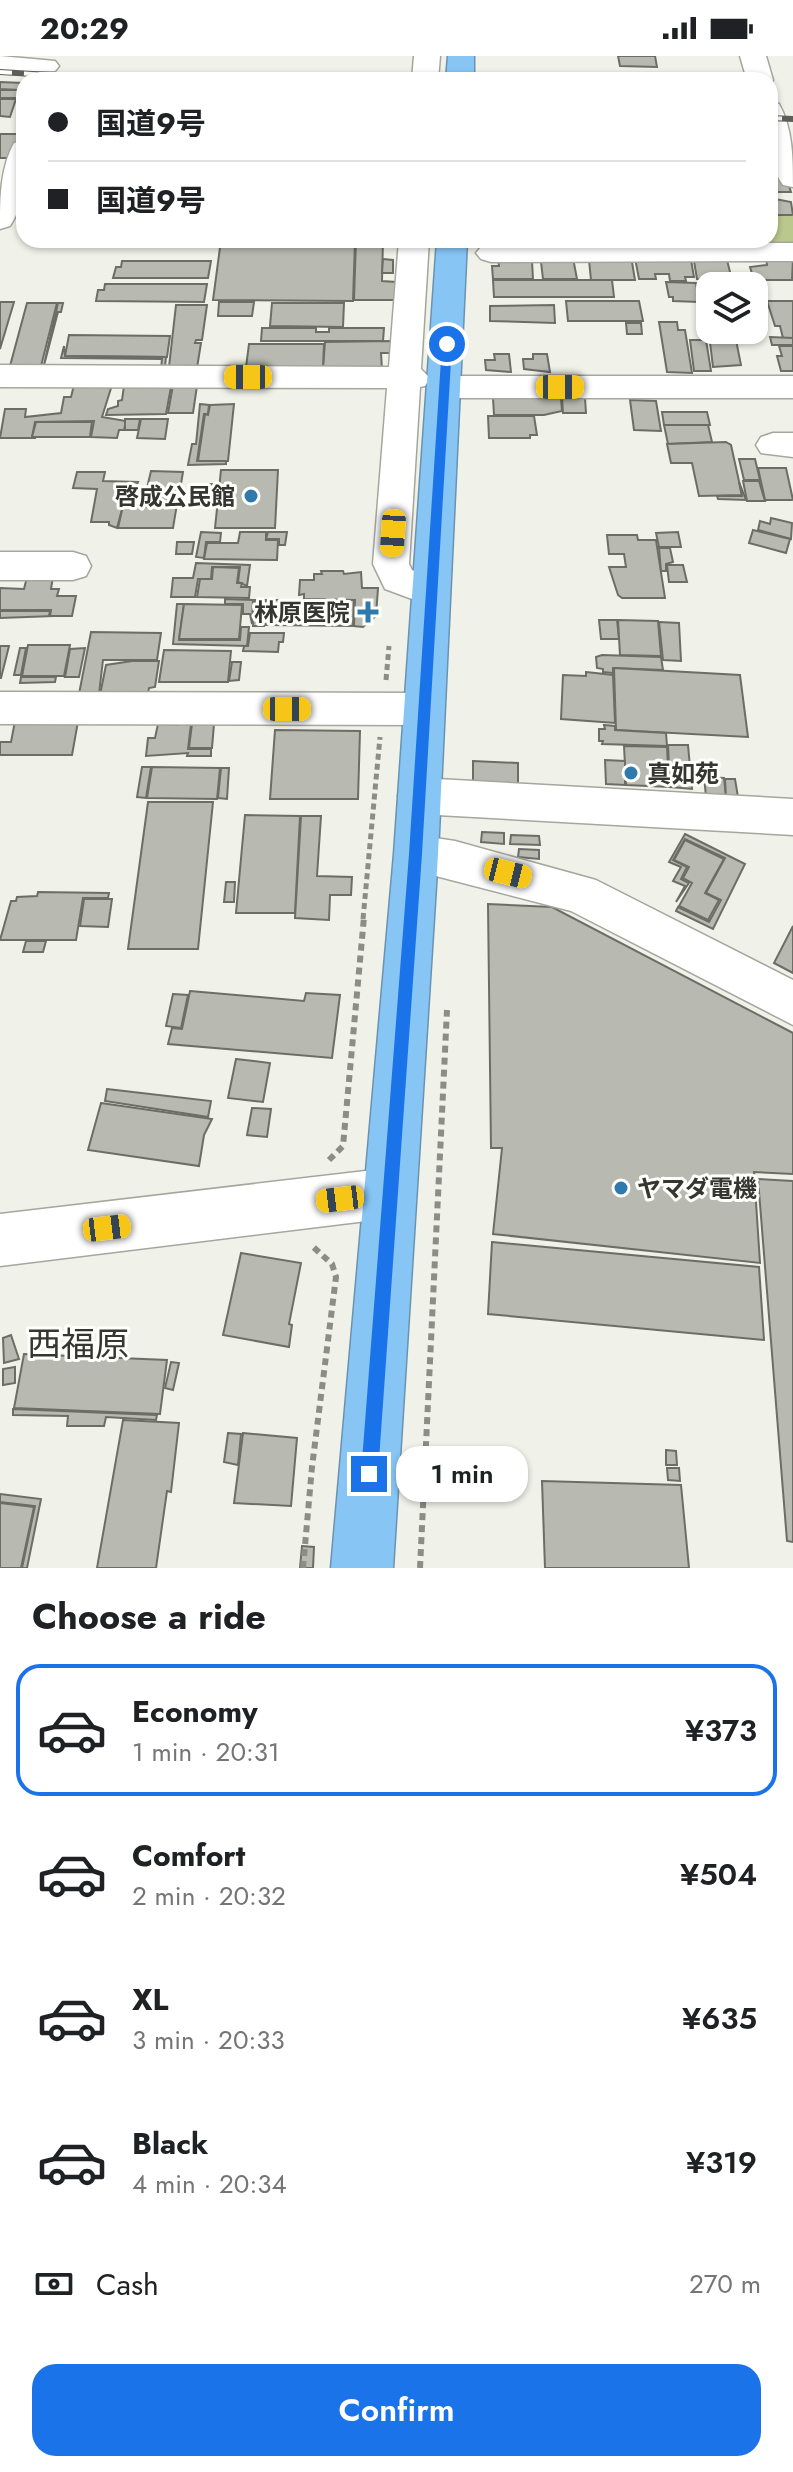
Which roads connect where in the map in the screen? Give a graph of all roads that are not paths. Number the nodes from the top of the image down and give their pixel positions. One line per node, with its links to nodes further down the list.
1 (0, 64): 2 (street)
2 (45, 67)
3 (778, 134): 5 (street)
4 (16, 179): 6 (street)
5 (793, 179)
6 (0, 220)
7 (415, 248): 13 (street)
8 (450, 248): 13 (highway)
9 (630, 248): 12 (street)
10 (722, 248): 11 (street)
11 (793, 252)
12 (491, 253)
13 (427, 372): 14 (street); 15 (street); 19 (highway)
14 (0, 376)
15 (793, 387)
16 (0, 566): 17 (street)
17 (73, 566)
18 (0, 708): 19 (street)
19 (403, 709): 20 (highway)
20 (419, 796): 21 (street); 22 (highway)
21 (793, 817)
22 (416, 854): 23 (street); 24 (highway)
23 (793, 1003)
24 (391, 1193): 25 (street); 26 (highway)
25 (0, 1240)
26 (362, 1568)

